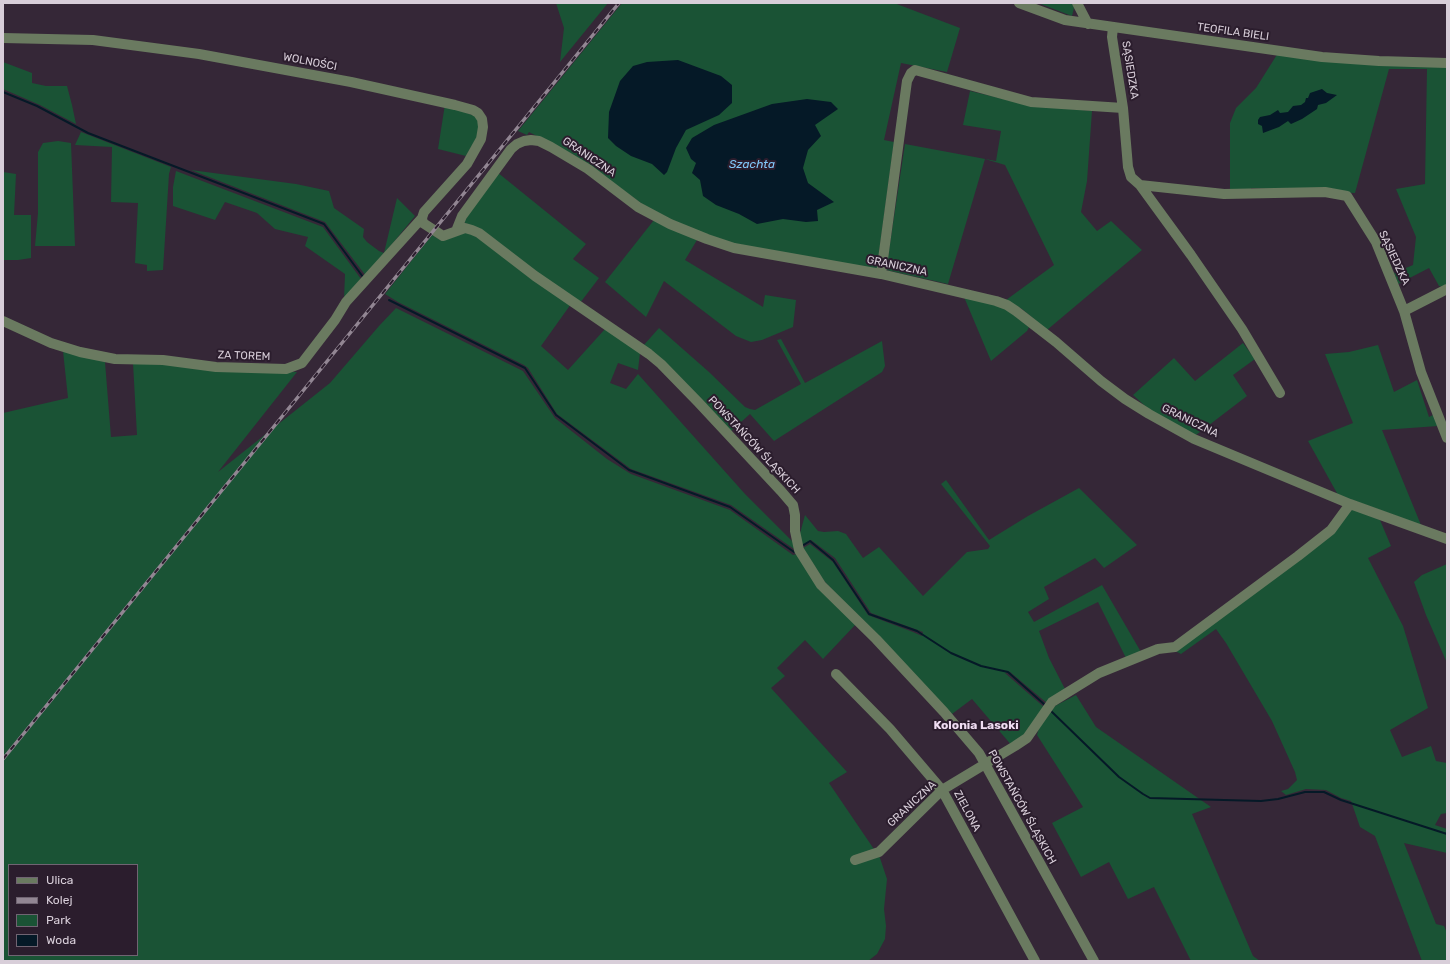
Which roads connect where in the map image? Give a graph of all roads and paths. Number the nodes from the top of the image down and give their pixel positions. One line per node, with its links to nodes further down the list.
1 (1019, 3): 3 (street, TEOFILA BIELI)
2 (1077, 3): 3 (street); 4 (street)
3 (1076, 22): 4 (street, TEOFILA BIELI)
4 (1088, 24): 5 (street, TEOFILA BIELI)
5 (1113, 27): 7 (street, TEOFILA BIELI); 8 (street, SĄSIEDZKA)
6 (3, 38): 10 (street, WOLNOŚCI)
7 (1447, 63)
8 (1123, 108): 9 (street, SĄSIEDZKA); 12 (street)
9 (1140, 184): 14 (street, SĄSIEDZKA); 16 (street, SĄSIEDZKA)
10 (422, 220): 11 (street, POWSTAŃCÓW ŚLĄSKICH); 15 (street, ZA TOREM)
11 (456, 231): 12 (street, GRANICZNA); 21 (street, POWSTAŃCÓW ŚLĄSKICH)
12 (881, 274): 18 (street, GRANICZNA)
13 (1447, 289): 14 (street)
14 (1404, 311): 17 (street, SĄSIEDZKA)
15 (3, 322)
16 (1280, 393)
17 (1447, 438)
18 (1350, 504): 19 (street, GRANICZNA); 21 (street, GRANICZNA)
19 (1447, 539)
20 (836, 674): 22 (street, ZIELONA)
21 (985, 765): 22 (street, GRANICZNA); 25 (street, POWSTAŃCÓW ŚLĄSKICH)
22 (942, 790): 23 (street, GRANICZNA); 24 (street, ZIELONA)
23 (856, 860)
24 (1035, 961)
25 (1094, 961)

